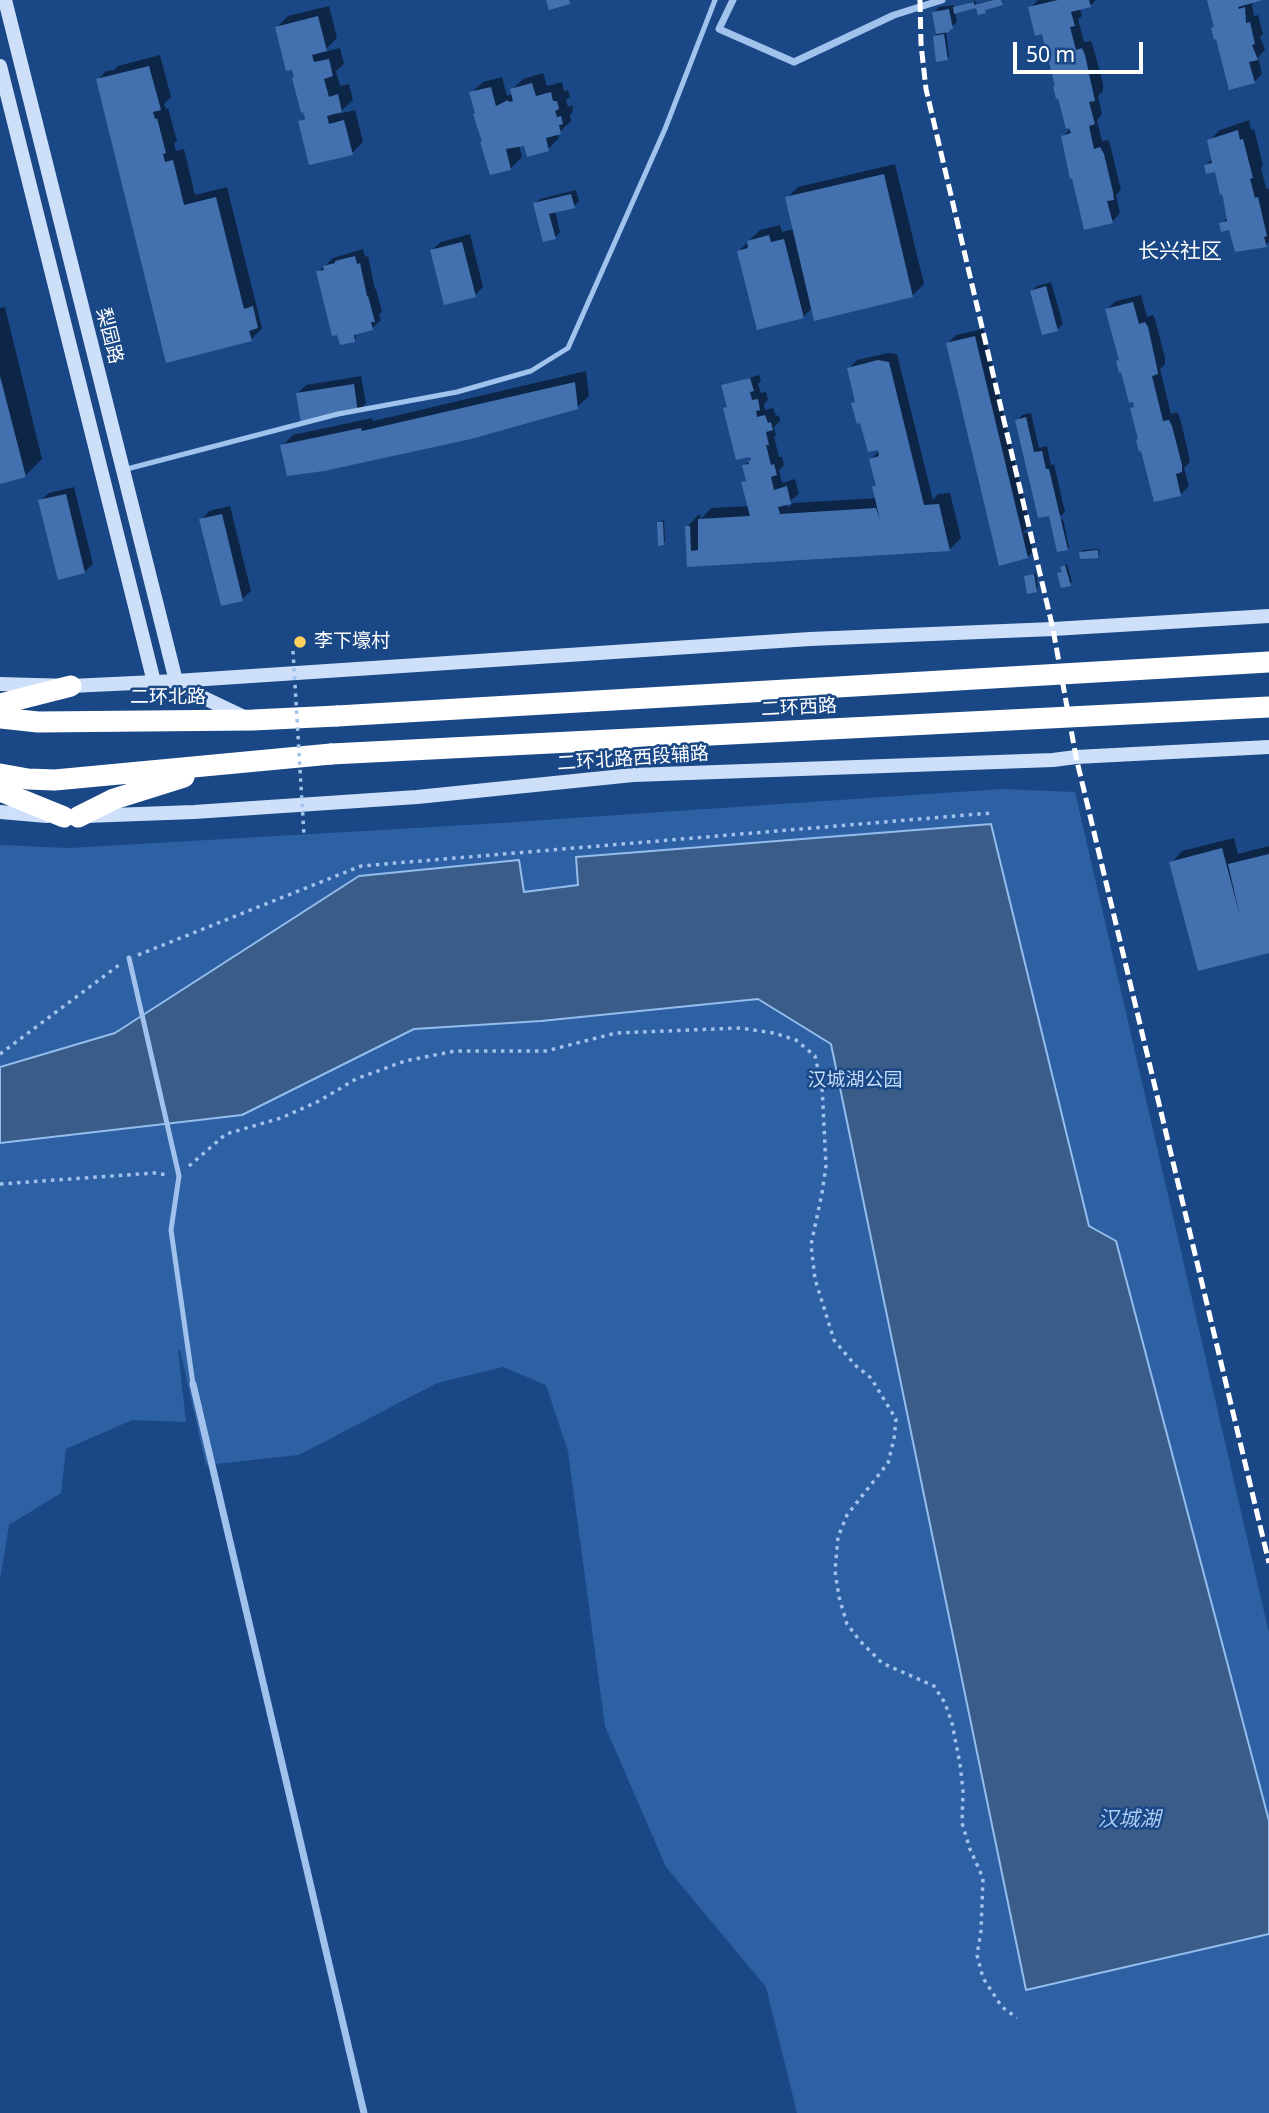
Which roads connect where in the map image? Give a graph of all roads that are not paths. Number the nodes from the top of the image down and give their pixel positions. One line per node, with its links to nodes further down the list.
1 (5, 0): 6 (main road, 梨园路)
2 (715, 0): 6 (lane)
3 (733, 0): 4 (street)
4 (942, 0)
5 (0, 66): 10 (main road, 梨园路)
6 (123, 470): 9 (main road, 梨园路)
7 (1269, 616): 9 (main road)
8 (1269, 662): 15 (highway, 二环西路, bridge)
9 (176, 681): 10 (main road); 17 (main road)
10 (154, 682): 12 (main road)
11 (0, 684): 12 (main road)
12 (71, 686): 13 (highway)
13 (0, 704)
14 (1269, 707): 19 (highway, 二环西路, bridge)
15 (337, 716): 17 (highway, 二环北路)
16 (0, 718): 17 (highway, 二环北路)
17 (253, 720)
18 (1269, 747): 23 (main road, 二环北路西段辅路)
19 (218, 763): 20 (highway); 23 (highway)
20 (0, 774)
21 (0, 791): 23 (highway)
22 (0, 812): 23 (main road, 二环北路西段辅路)
23 (71, 817)
24 (129, 958): 25 (lane)
25 (193, 1384): 26 (street)
26 (364, 2113)

